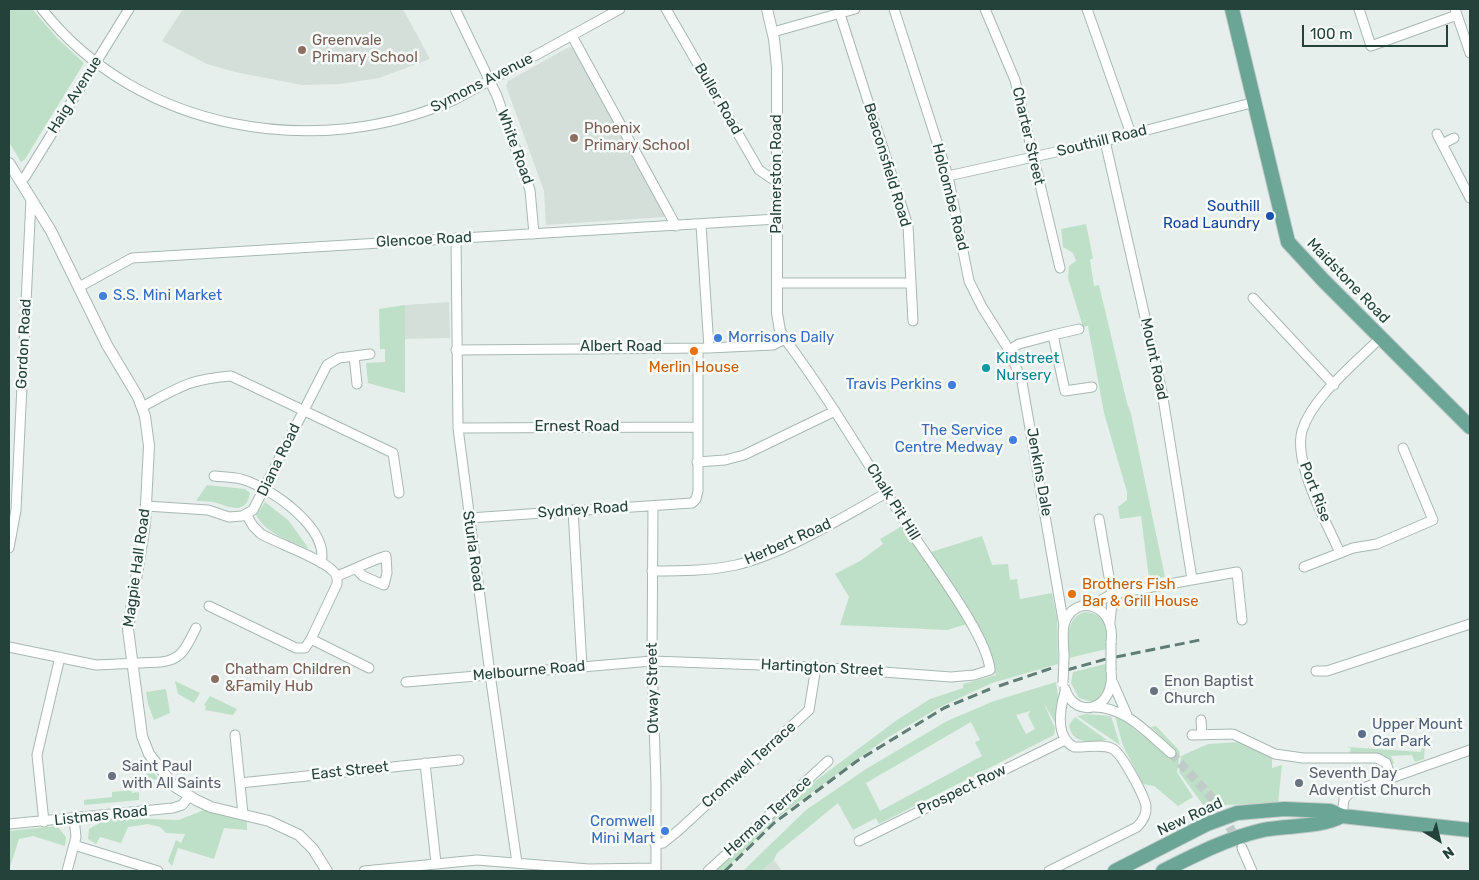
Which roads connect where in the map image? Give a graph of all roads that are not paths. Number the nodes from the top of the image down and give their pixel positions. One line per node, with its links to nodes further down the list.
1 (42, 9): 18 (street, Symons Avenue)
2 (129, 9): 18 (street, Haig Avenue)
3 (455, 9): 19 (street, White Road)
4 (618, 9): 16 (street, Symons Avenue)
5 (666, 9): 30 (street, Buller Road)
6 (767, 9): 15 (street, Palmerston Road)
7 (855, 9): 14 (street)
8 (894, 9): 28 (street, Holcombe Road)
9 (985, 9): 26 (street, Charter Street)
10 (1087, 9): 21 (street)
11 (1232, 9): 20 (main road, Maidstone Road)
12 (1359, 9): 13 (street)
13 (1456, 12): 17 (street)
14 (840, 14): 15 (street); 40 (street, Beaconsfield Road)
15 (773, 32): 30 (street, Palmerston Road)
16 (572, 36): 19 (street, Symons Avenue); 35 (street)
17 (1470, 52)
18 (96, 60): 19 (street, Symons Avenue); 29 (street, Haig Avenue)
19 (489, 81): 36 (street, White Road)
20 (1254, 102): 21 (street, Southill Road); 46 (main road, Maidstone Road)
21 (1131, 134): 24 (street, Southill Road)
22 (1437, 134): 25 (street)
23 (1454, 138): 25 (street)
24 (1105, 141): 26 (street, Southill Road); 82 (street, Mount Road)
25 (1442, 144): 31 (street)
26 (1034, 158): 28 (street, Southill Road); 38 (street, Charter Street)
27 (9, 163): 29 (street, Magpie Hall Road)
28 (948, 176): 51 (street, Holcombe Road)
29 (20, 180): 32 (street, Magpie Hall Road)
30 (777, 182): 33 (street, Palmerston Road)
31 (1470, 198)
32 (31, 199): 41 (street, Magpie Hall Road); 75 (street, Gordon Road)
33 (777, 220): 34 (street, Glencoe Road); 39 (street, Palmerston Road)
34 (701, 225): 35 (street, Glencoe Road); 49 (street)
35 (676, 226): 36 (street, Glencoe Road)
36 (534, 234): 37 (street, Glencoe Road)
37 (456, 238): 41 (street, Glencoe Road); 50 (street, Sturla Road)
38 (1060, 268)
39 (777, 283): 40 (street); 47 (street, Palmerston Road)
40 (911, 283): 43 (street, Beaconsfield Road)
41 (79, 287): 57 (street, Magpie Hall Road)
42 (1253, 298): 55 (street)
43 (913, 321)
44 (1079, 329): 45 (street)
45 (1053, 335): 51 (street); 56 (street)
46 (1380, 338): 55 (street, Port Rise); 61 (main road, Maidstone Road)
47 (785, 339): 49 (street, Albert Road); 59 (street, Chalk Pit Hill)
48 (698, 348): 49 (street, Albert Road); 50 (street, Albert Road); 60 (street)
49 (709, 348)
50 (456, 350): 62 (street, Sturla Road)
51 (1009, 350): 84 (street, Jenkins Dale)
52 (370, 354): 53 (street, Diana Road)
53 (354, 356): 54 (street); 58 (street, Diana Road)
54 (357, 384)
55 (1334, 385): 76 (street, Port Rise)
56 (1092, 387)
57 (142, 407): 58 (street); 69 (street, Magpie Hall Road)
58 (303, 411): 66 (street, Diana Road); 68 (street)
59 (835, 411): 64 (street); 67 (street, Chalk Pit Hill)
60 (697, 427): 62 (street, Ernest Road); 64 (street)
61 (1470, 427)
62 (458, 428): 73 (street, Sturla Road)
63 (1403, 448): 76 (street)
64 (697, 462): 70 (street, Sydney Road)
65 (214, 476): 66 (street)
66 (265, 489): 72 (street, Diana Road); 77 (street)
67 (888, 492): 80 (street, Herbert Road); 101 (street, Chalk Pit Hill)
68 (399, 493)
69 (146, 506): 72 (street); 97 (street, Magpie Hall Road)
70 (653, 506): 71 (street, Sydney Road); 80 (street, Otway Street)
71 (573, 510): 73 (street, Sydney Road); 98 (street)
72 (246, 514): 77 (street)
73 (469, 518): 103 (street, Sturla Road)
74 (1099, 519): 83 (street)
75 (9, 548)
76 (1340, 554): 78 (street)
77 (321, 563): 81 (street)
78 (1304, 566)
79 (356, 570): 81 (street)
80 (652, 571): 96 (street, Otway Street)
81 (337, 576): 93 (street)
82 (1192, 579): 83 (street); 88 (street)
83 (1115, 593): 86 (street); 89 (street)
84 (1059, 597): 87 (street); 91 (street, Jenkins Dale)
85 (209, 606): 93 (street)
86 (1091, 606): 87 (street); 89 (street)
87 (1078, 608): 91 (street)
88 (1242, 620)
89 (1110, 622): 105 (street, bridge)
90 (1470, 624): 102 (street)
91 (1064, 626): 106 (street, Jenkins Dale, bridge)
92 (196, 628): 97 (street)
93 (311, 639): 100 (street)
94 (9, 647): 95 (street)
95 (60, 657): 97 (street); 126 (street)
96 (652, 662): 98 (street, Melbourne Road); 99 (street, Hartington Street); 130 (street, Otway Street)
97 (132, 664): 122 (street, Magpie Hall Road)
98 (582, 666): 103 (street, Melbourne Road)
99 (816, 667): 101 (street, Hartington Street); 130 (street, Cromwell Terrace)
100 (369, 668)
101 (990, 670)
102 (1316, 671)
103 (490, 674): 104 (street, Melbourne Road); 134 (street, Sturla Road)
104 (406, 682)
105 (1112, 683): 107 (street); 108 (street)
106 (1064, 688): 107 (street); 109 (street, Jenkins Dale)
107 (1088, 707): 108 (street); 109 (street)
108 (1127, 715): 116 (street)
109 (1062, 720): 114 (street, Jenkins Dale)
110 (1201, 720): 111 (street)
111 (1202, 734): 113 (street); 120 (street)
112 (235, 735): 121 (street)
113 (1192, 735)
114 (1065, 740): 129 (street, Prospect Row); 141 (street)
115 (1470, 750): 120 (street)
116 (1171, 752)
117 (459, 760): 119 (street, East Street)
118 (828, 761): 140 (street, Herman Terrace)
119 (425, 763): 121 (street, East Street); 133 (street)
120 (1391, 778): 124 (street)
121 (240, 783): 123 (street)
122 (189, 797): 123 (street, Magpie Hall Road); 125 (street, Listmas Road)
123 (243, 814): 138 (street, Magpie Hall Road)
124 (1342, 816): 128 (main road, New Road); 142 (main road, New Road); 143 (main road, New Road)
125 (74, 818): 126 (street, Listmas Road); 131 (street)
126 (44, 822): 127 (street, Listmas Road)
127 (9, 824)
128 (1470, 830)
129 (859, 841)
130 (655, 844): 135 (street, Otway Street)
131 (74, 845): 136 (street); 137 (street)
132 (1242, 848): 144 (street)
133 (436, 863): 134 (street); 139 (street)
134 (517, 863): 135 (street)
135 (655, 870)
136 (67, 871)
137 (158, 871)
138 (326, 871)
139 (364, 871)
140 (708, 871)
141 (1049, 871)
142 (1115, 871)
143 (1163, 871)
144 (1252, 871)

